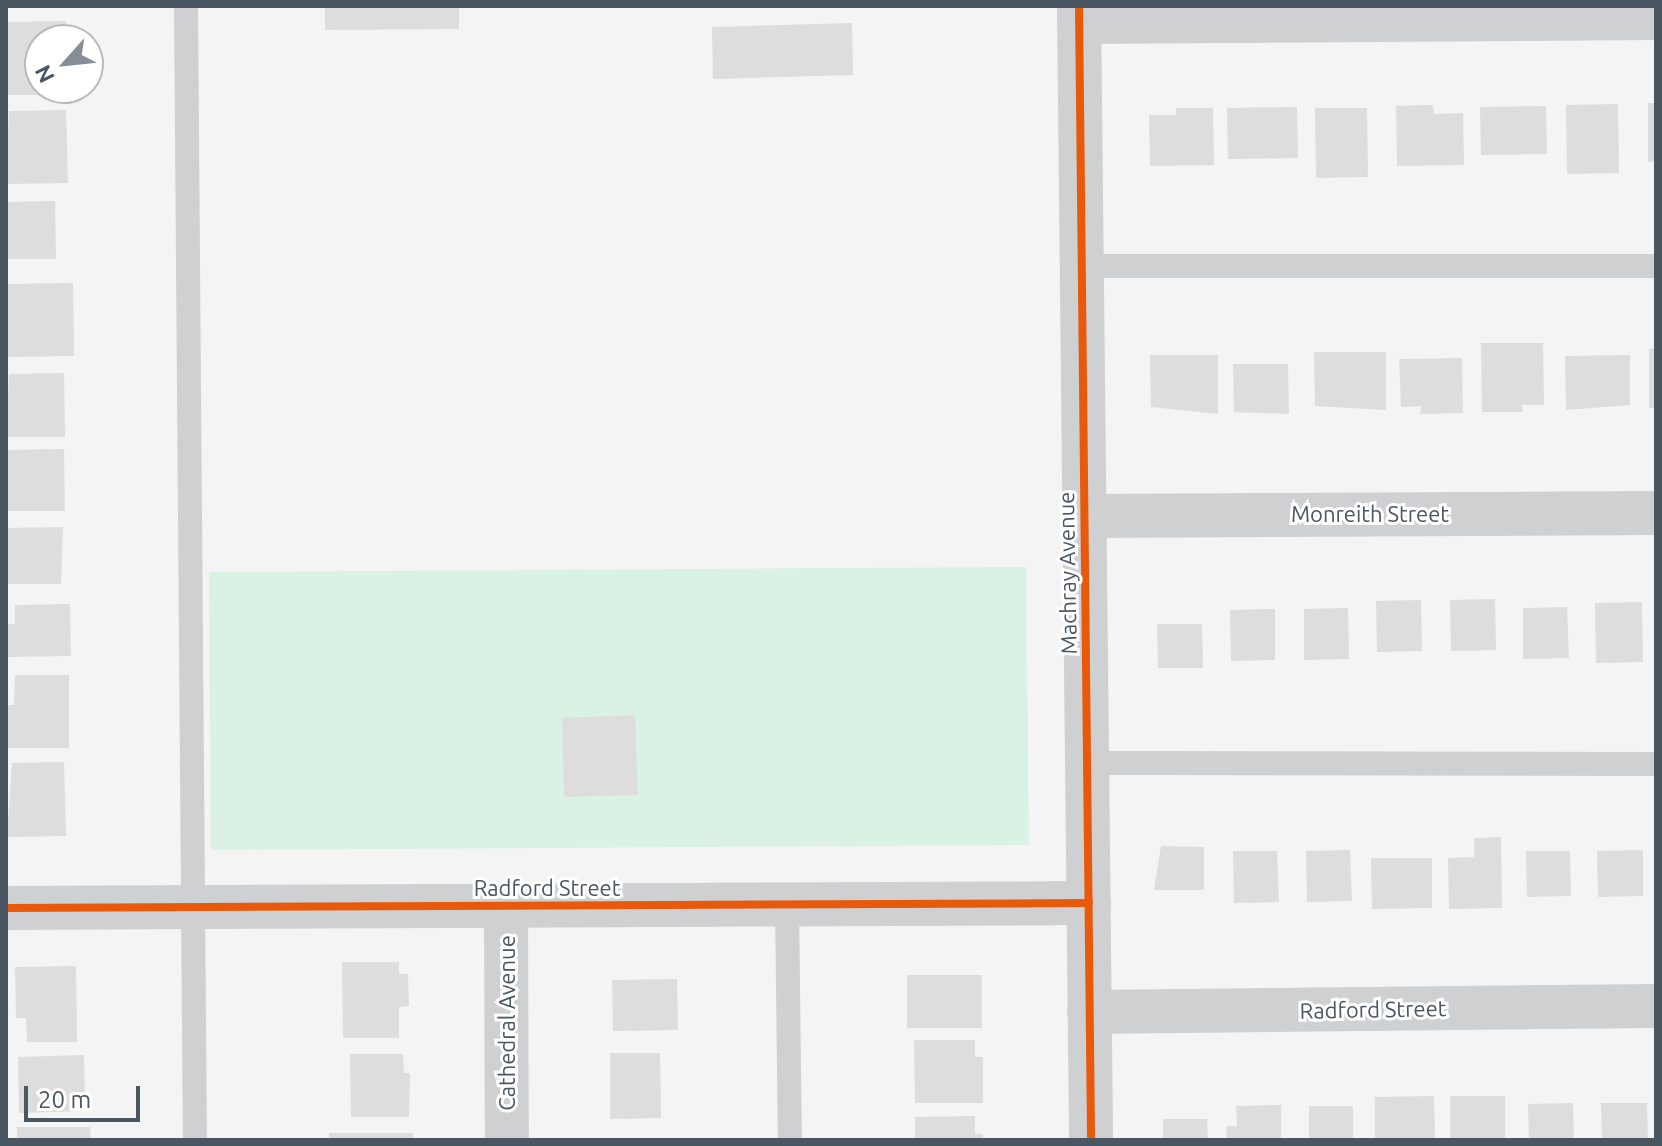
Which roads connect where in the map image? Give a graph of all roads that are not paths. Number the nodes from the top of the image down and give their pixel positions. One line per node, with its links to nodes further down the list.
1 (186, 6): 14 (lane)
2 (1079, 14): 3 (street); 4 (street, Machray Avenue)
3 (1656, 18)
4 (1080, 266): 5 (lane); 7 (street, Machray Avenue)
5 (1656, 266)
6 (1656, 513): 7 (street, Monreith Street)
7 (1085, 516): 8 (street, Machray Avenue)
8 (1088, 763): 9 (lane); 10 (street, Machray Avenue)
9 (1656, 764)
10 (1089, 903): 11 (street, Radford Street); 16 (street, Machray Avenue)
11 (787, 904): 12 (street, Radford Street); 19 (lane)
12 (506, 905): 14 (street, Radford Street); 18 (street, Cathedral Avenue)
13 (6, 908): 14 (street, Radford Street)
14 (192, 909): 17 (lane)
15 (1656, 1006): 16 (street, Radford Street)
16 (1089, 1012): 20 (street, Machray Avenue)
17 (195, 1140)
18 (507, 1140)
19 (790, 1140)
20 (1091, 1140)

